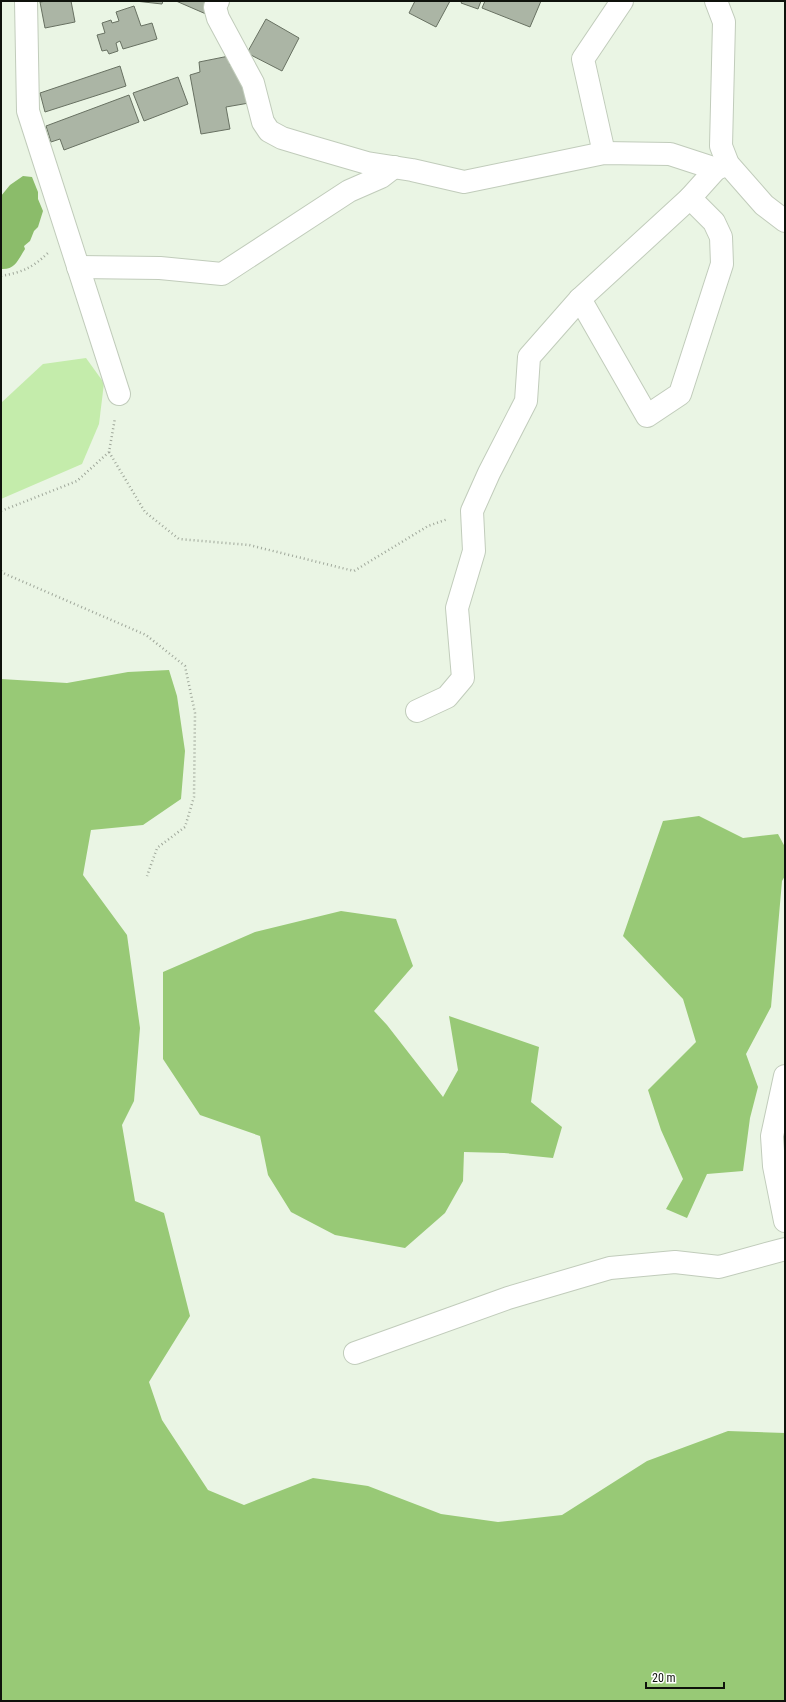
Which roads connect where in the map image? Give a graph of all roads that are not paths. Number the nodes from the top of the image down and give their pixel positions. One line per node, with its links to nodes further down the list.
1 (26, 1): 10 (street)
2 (218, 1): 7 (street)
3 (622, 1): 5 (street)
4 (716, 1): 6 (street)
5 (604, 153): 6 (street); 7 (street)
6 (722, 166): 8 (street); 9 (street)
7 (394, 167): 10 (street)
8 (690, 198): 11 (street); 11 (street)
9 (785, 221)
10 (78, 267): 12 (street)
11 (580, 299): 13 (street)
12 (119, 394)
13 (418, 711)
14 (785, 1076): 15 (street)
15 (785, 1221)
16 (785, 1249): 17 (street)
17 (355, 1353)

